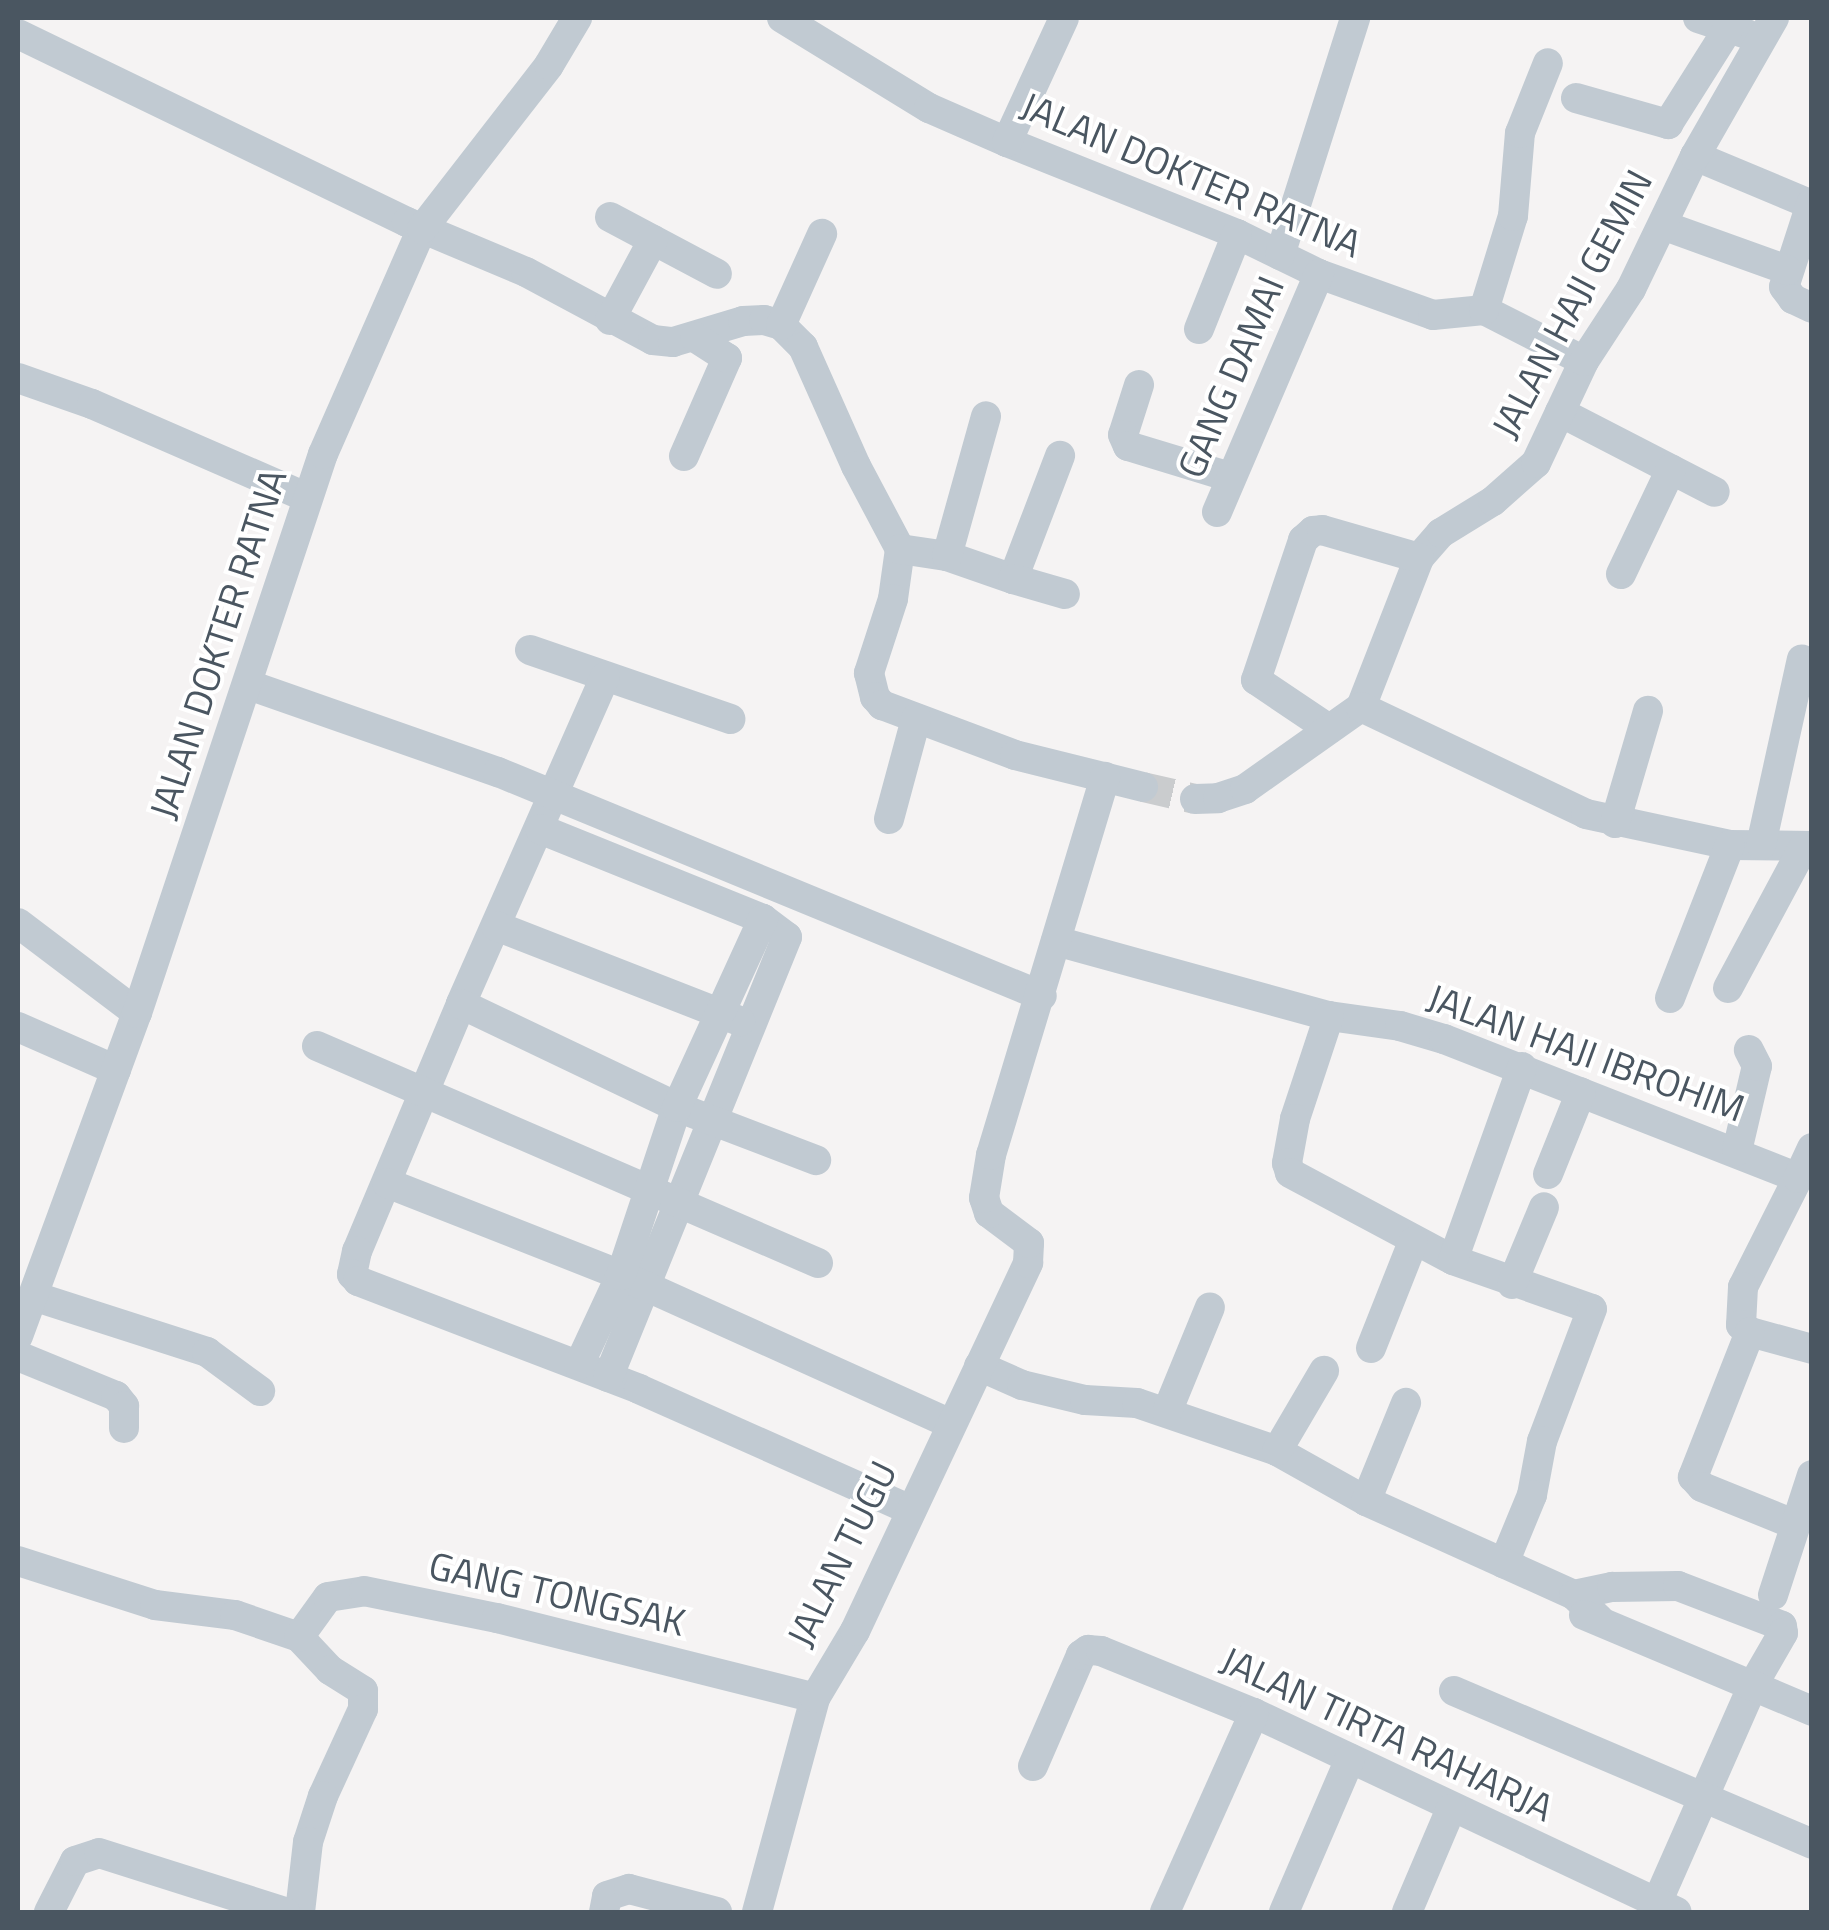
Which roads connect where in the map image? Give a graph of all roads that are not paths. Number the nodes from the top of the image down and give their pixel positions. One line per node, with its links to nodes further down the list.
1 (574, 18): 16 (street, JALAN DOKTER RATNA)
2 (782, 18): 11 (street, JALAN DOKTER RATNA)
3 (1064, 18): 11 (street)
4 (1355, 18): 20 (street)
5 (1698, 18): 6 (street)
6 (1733, 22): 7 (street); 10 (street)
7 (1767, 28): 12 (street, JALAN HAJI GEMIN)
8 (18, 34): 16 (street)
9 (1548, 62): 25 (street)
10 (1576, 98)
11 (1007, 142): 18 (street, JALAN DOKTER RATNA)
12 (1699, 143): 13 (street); 15 (street, JALAN HAJI GEMIN)
13 (1811, 205): 21 (street)
14 (610, 217): 19 (street)
15 (1665, 226): 21 (street); 30 (street, JALAN HAJI GEMIN)
16 (422, 228): 26 (street); 40 (street, JALAN DOKTER RATNA)
17 (822, 234): 27 (street)
18 (1238, 234): 20 (street, JALAN DOKTER RATNA); 28 (street)
19 (654, 240): 22 (street); 26 (street)
20 (1280, 254): 23 (street, JALAN DOKTER RATNA)
21 (1787, 270): 24 (street)
22 (716, 274)
23 (1318, 274): 25 (street, JALAN DOKTER RATNA); 38 (street, GANG DAMAI)
24 (1812, 308)
25 (1484, 310): 30 (street)
26 (610, 320): 29 (street)
27 (781, 326): 29 (street); 42 (street)
28 (1198, 330)
29 (695, 337): 35 (street)
30 (1584, 361): 33 (street, JALAN HAJI GEMIN)
31 (18, 378): 40 (street)
32 (1139, 385): 38 (street)
33 (1560, 412): 37 (street); 44 (street, JALAN HAJI GEMIN)
34 (986, 416): 43 (street)
35 (684, 456)
36 (1060, 456): 46 (street)
37 (1671, 469): 39 (street); 45 (street)
38 (1230, 477): 41 (street, GANG DAMAI)
39 (1715, 492)
40 (306, 497): 51 (street, JALAN DOKTER RATNA)
41 (1217, 512)
42 (900, 549): 43 (street); 55 (street)
43 (947, 556): 46 (street)
44 (1420, 558): 52 (street, JALAN HAJI GEMIN); 56 (street)
45 (1622, 574)
46 (1013, 579): 47 (street)
47 (1065, 594)
48 (530, 650): 50 (street)
49 (1802, 659): 64 (street)
50 (605, 677): 54 (street); 59 (street)
51 (248, 684): 59 (street); 76 (street, JALAN DOKTER RATNA)
52 (1361, 707): 56 (street); 62 (street)
53 (1648, 711): 62 (street)
54 (730, 719)
55 (916, 719): 57 (street); 61 (street)
56 (1329, 730): 60 (street)
57 (1105, 777): 58 (street); 71 (street)
58 (1143, 786)
59 (554, 796): 63 (street); 66 (street)
60 (1194, 799)
61 (889, 820)
62 (1616, 823): 64 (street)
63 (540, 829): 67 (street); 70 (street)
64 (1745, 845): 65 (street); 74 (street)
65 (1808, 846): 72 (street)
66 (701, 857): 67 (street); 73 (street)
67 (688, 888): 68 (street)
68 (763, 919): 77 (street); 79 (street)
69 (18, 923): 76 (street)
70 (496, 926): 75 (street); 77 (street)
71 (1056, 941): 73 (street); 78 (street, JALAN HAJI IBROHIM)
72 (1728, 988)
73 (1042, 996): 111 (street, JALAN TUGU)
74 (1670, 998)
75 (461, 1004): 86 (street); 87 (street)
76 (137, 1013): 84 (street, JALAN DOKTER RATNA)
77 (721, 1014): 79 (street); 87 (street)
78 (1328, 1016): 83 (street, JALAN HAJI IBROHIM); 98 (street)
79 (752, 1025): 88 (street)
80 (18, 1027): 84 (street)
81 (317, 1046): 86 (street)
82 (1749, 1050): 90 (street)
83 (1522, 1067): 85 (street, JALAN HAJI IBROHIM); 99 (street)
84 (116, 1070): 103 (street, JALAN DOKTER RATNA)
85 (1581, 1092): 90 (street, JALAN HAJI IBROHIM); 92 (street)
86 (424, 1093): 94 (street); 95 (street)
87 (677, 1106): 88 (street); 95 (street)
88 (713, 1119): 91 (street); 96 (street)
89 (1812, 1148): 93 (street)
90 (1736, 1151): 93 (street, JALAN HAJI IBROHIM)
91 (816, 1160)
92 (1548, 1174)
93 (1798, 1178): 105 (street)
94 (387, 1183): 101 (street); 110 (street)
95 (649, 1187): 96 (street); 101 (street)
96 (680, 1204): 100 (street); 101 (street)
97 (1544, 1208): 102 (street)
98 (1413, 1242): 99 (street); 107 (street)
99 (1452, 1260): 102 (street)
100 (818, 1263)
101 (634, 1282): 110 (street); 113 (street); 117 (street)
102 (1512, 1284): 125 (street)
103 (33, 1296): 106 (street, JALAN DOKTER RATNA); 114 (street)
104 (1210, 1307): 116 (street)
105 (1750, 1332): 108 (street); 123 (street)
106 (18, 1336)
107 (1371, 1348)
108 (1812, 1349)
109 (18, 1356): 118 (street)
110 (579, 1365): 113 (street)
111 (979, 1366): 116 (street); 117 (street, JALAN TUGU)
112 (1324, 1371): 119 (street)
113 (608, 1377): 122 (street)
114 (260, 1391)
115 (1406, 1403): 121 (street)
116 (1168, 1412): 119 (street)
117 (949, 1423): 122 (street, JALAN TUGU)
118 (124, 1428)
119 (1277, 1451): 121 (street)
120 (1812, 1475): 123 (street)
121 (1366, 1501): 125 (street)
122 (911, 1510): 131 (street, JALAN TUGU)
123 (1796, 1525): 126 (street)
124 (18, 1561): 128 (street)
125 (1504, 1563): 127 (street)
126 (1773, 1596)
127 (1568, 1603): 129 (street); 129 (street)
128 (299, 1637): 131 (street, GANG TONGSAK); 142 (street)
129 (1753, 1686): 132 (street); 136 (street)
130 (1454, 1691): 136 (street)
131 (815, 1698): 145 (street, JALAN TUGU)
132 (1812, 1711)
133 (1254, 1712): 134 (street, JALAN TIRTA RAHARJA); 135 (street, JALAN TIRTA RAHARJA); 146 (street)
134 (1350, 1759): 137 (street, JALAN TIRTA RAHARJA); 147 (street)
135 (1033, 1766)
136 (1702, 1795): 138 (street); 139 (street)
137 (1451, 1809): 139 (street, JALAN TIRTA RAHARJA); 148 (street)
138 (1812, 1844)
139 (1662, 1909)
140 (49, 1912): 141 (street)
141 (285, 1912)
142 (300, 1912)
143 (604, 1912): 144 (street)
144 (717, 1912)
145 (757, 1912)
146 (1165, 1912)
147 (1284, 1912)
148 (1408, 1912)

